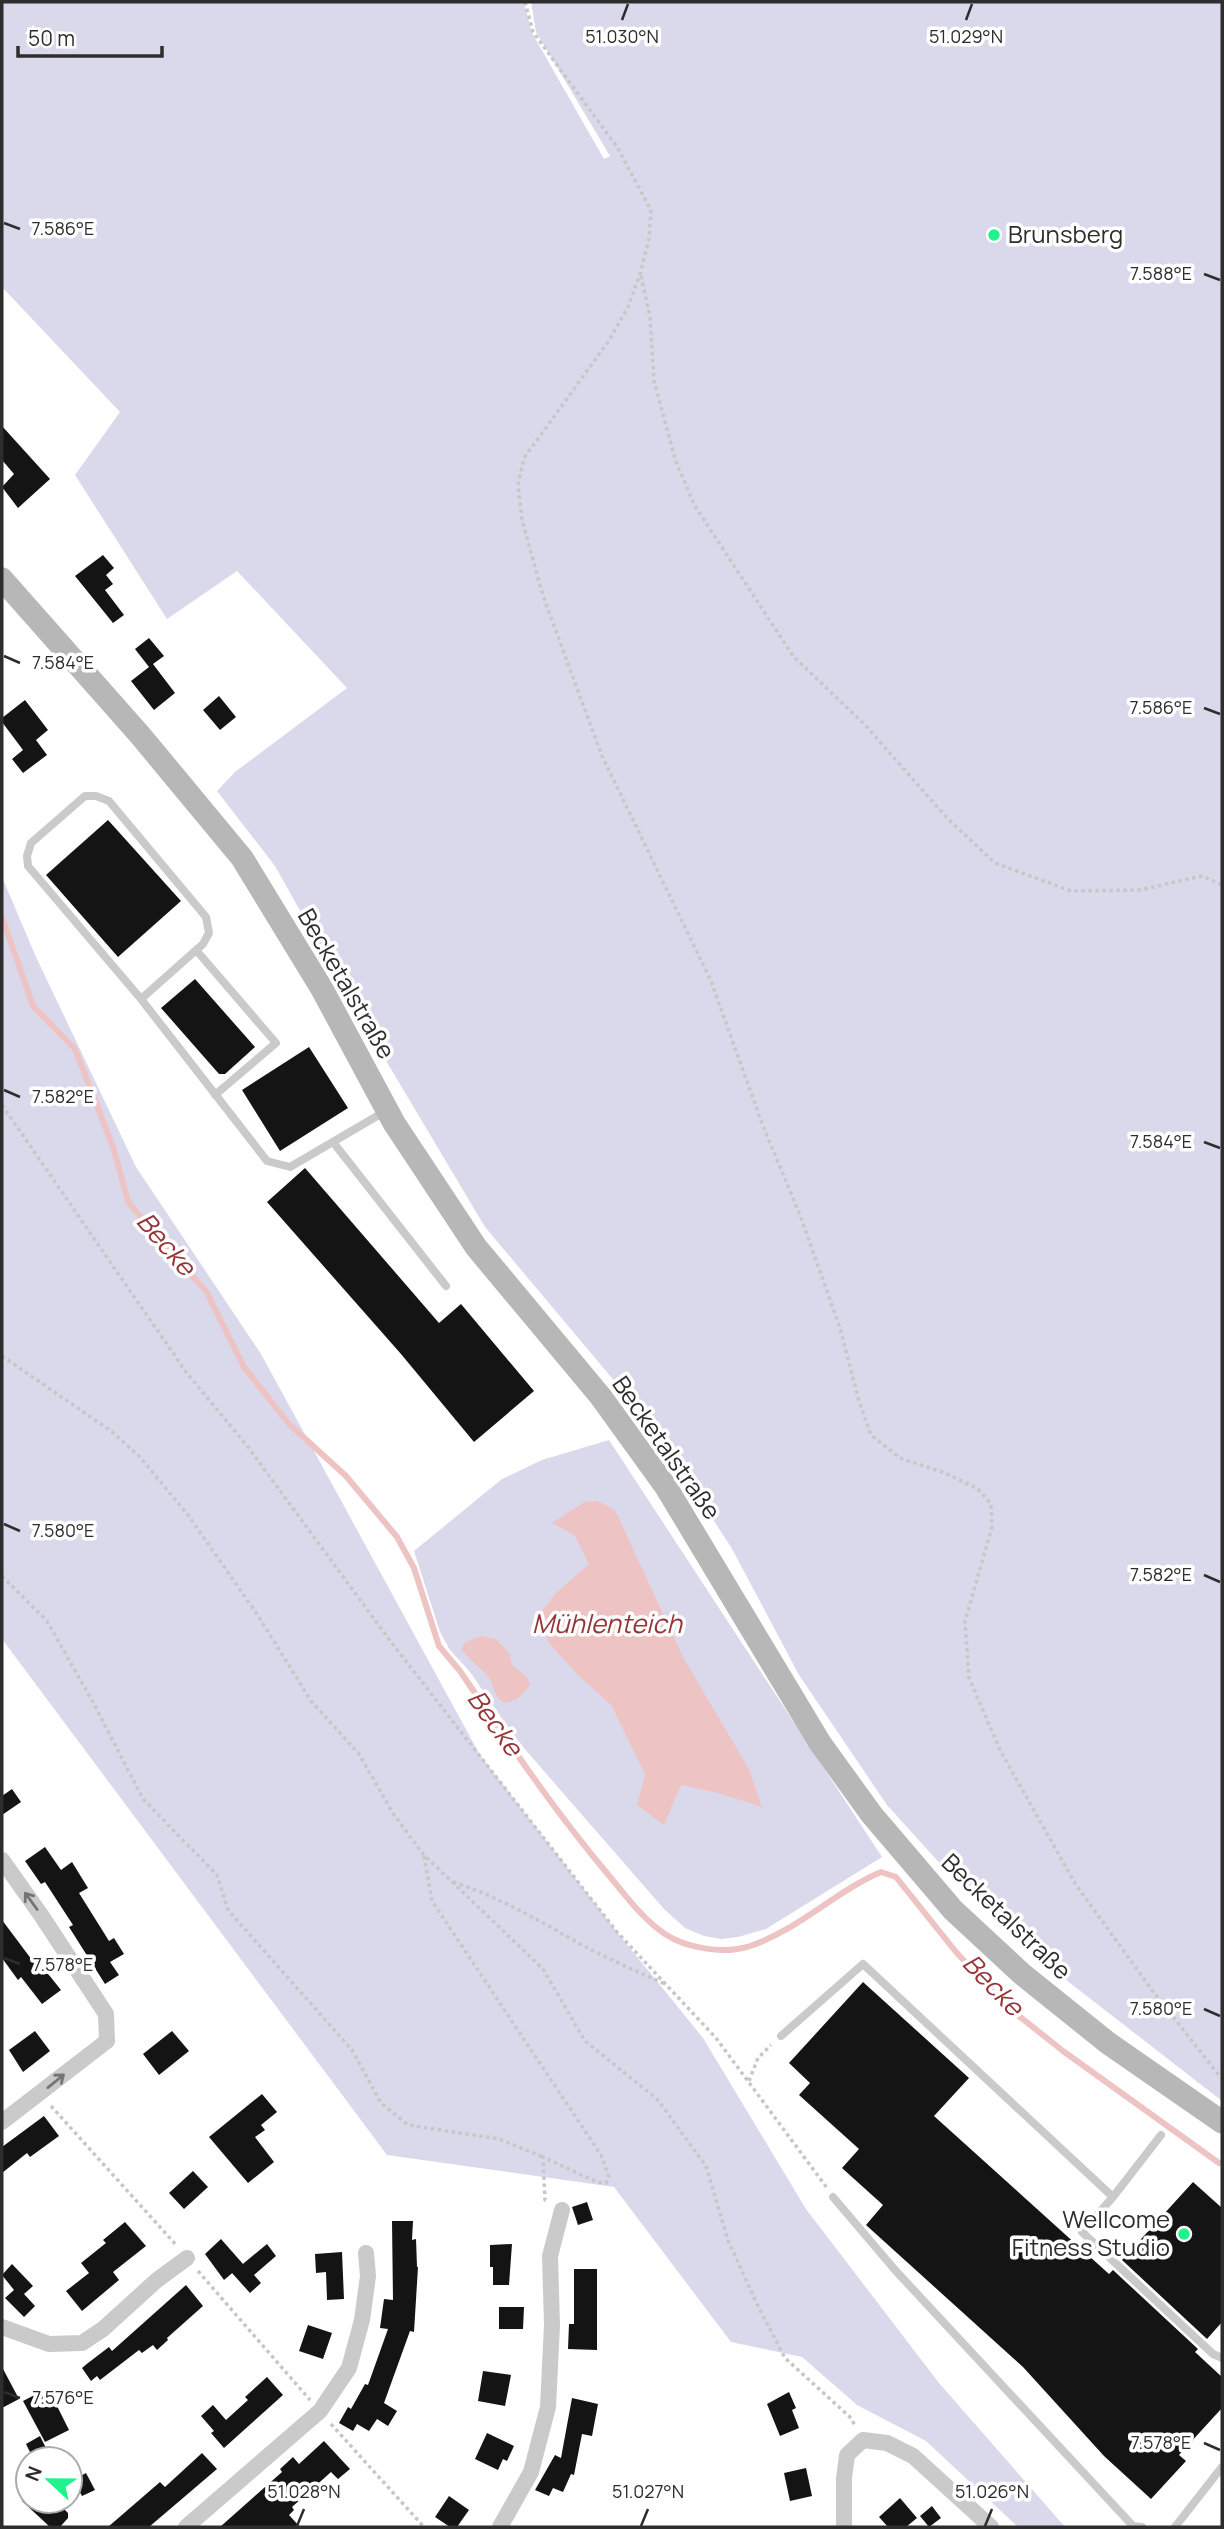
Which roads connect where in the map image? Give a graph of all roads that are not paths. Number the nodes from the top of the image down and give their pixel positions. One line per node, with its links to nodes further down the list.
1 (2, 579): 5 (main road, Becketalstraße)
2 (196, 950): 3 (lane); 3 (lane); 4 (lane)
3 (141, 999): 4 (lane)
4 (215, 1095): 6 (lane)
5 (387, 1110): 6 (lane); 11 (main road, Becketalstraße)
6 (333, 1142): 7 (lane)
7 (446, 1286)
8 (2, 1860): 10 (street, one-way to 8)
9 (780, 2036): 14 (lane)
10 (2, 2122)
11 (1222, 2122)
12 (1161, 2135): 14 (lane)
13 (833, 2197): 25 (lane)
14 (1113, 2197): 19 (lane)
15 (562, 2210): 22 (street)
16 (366, 2253): 21 (street)
17 (187, 2258): 18 (street)
18 (2, 2327)
19 (1222, 2358)
20 (1222, 2467): 26 (lane)
21 (186, 2527)
22 (499, 2527)
23 (844, 2527): 24 (street)
24 (991, 2527)
25 (1142, 2527)
26 (1175, 2527)

